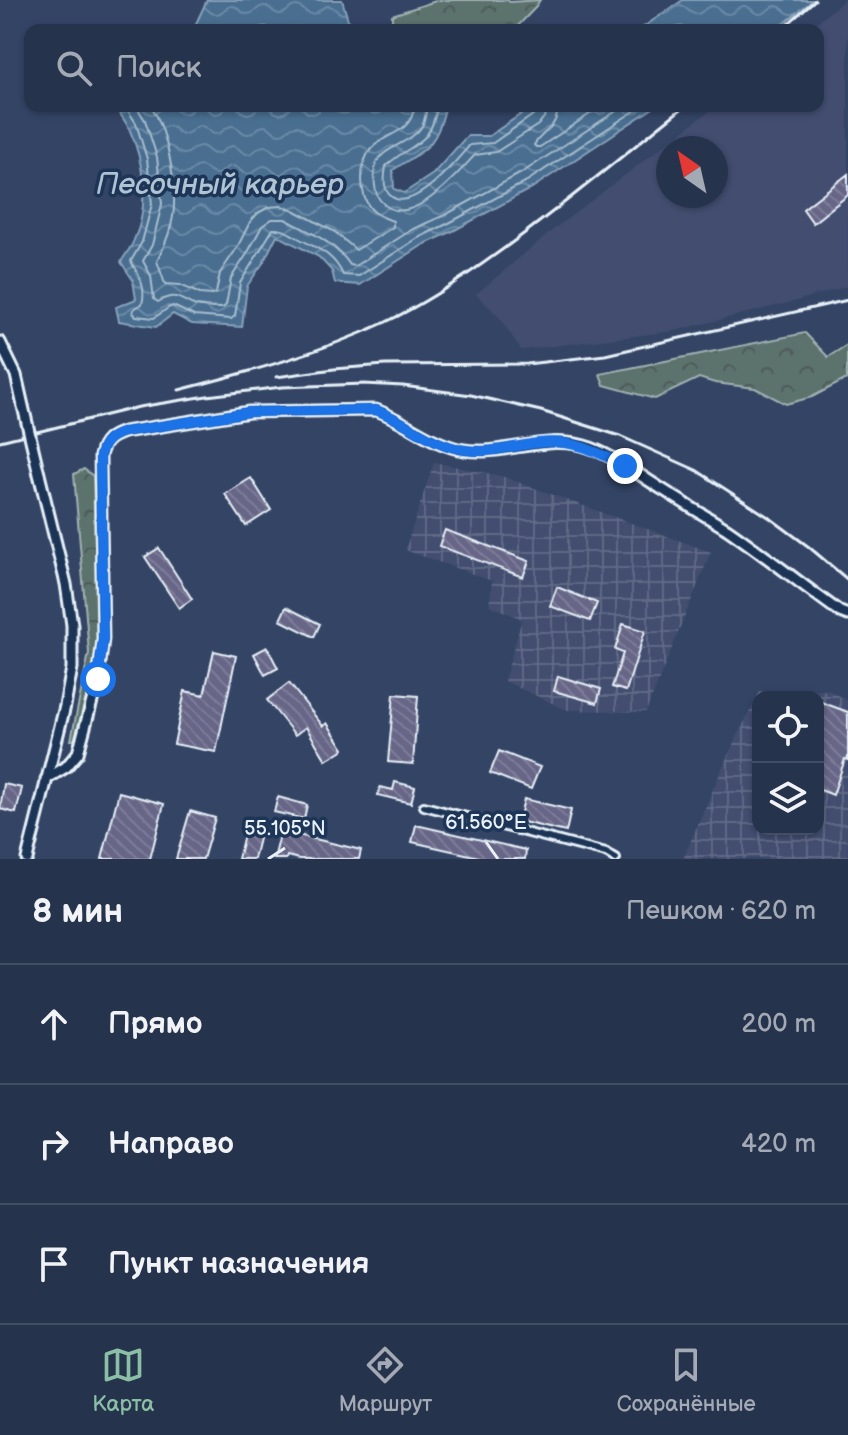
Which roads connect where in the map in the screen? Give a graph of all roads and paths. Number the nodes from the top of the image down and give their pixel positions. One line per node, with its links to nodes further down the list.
1 (0, 342): 3 (street, bridge)
2 (848, 615): 3 (street)
3 (46, 779): 5 (street)
4 (424, 806): 6 (street)
5 (27, 859)
6 (616, 859)

